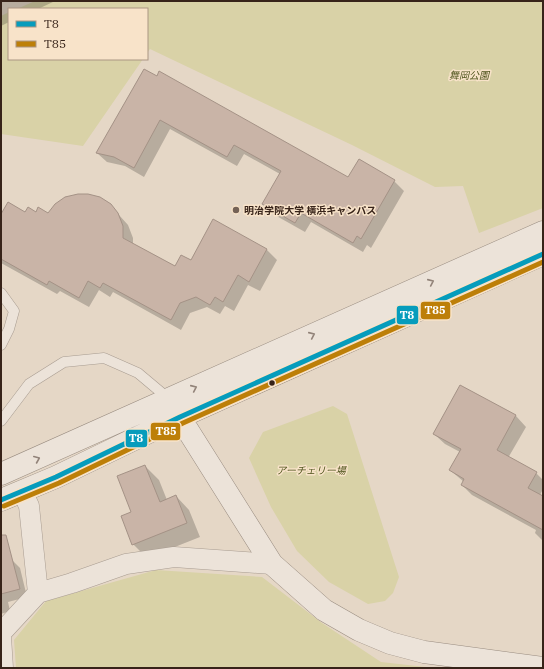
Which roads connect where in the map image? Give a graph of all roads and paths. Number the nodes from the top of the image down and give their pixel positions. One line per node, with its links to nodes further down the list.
1 (543, 232): 5 (street, one-way to 1)
2 (543, 254): 6 (street)
3 (1, 293): 4 (lane)
4 (1, 345)
5 (169, 399): 6 (street); 7 (lane); 8 (street, one-way to 5)
6 (180, 417): 9 (street); 11 (street)
7 (1, 421)
8 (1, 474)
9 (22, 491): 10 (street); 12 (street)
10 (1, 500)
11 (272, 564): 12 (street); 16 (street)
12 (38, 593): 13 (street)
13 (1, 633)
14 (1, 637): 15 (street)
15 (3, 668)
16 (543, 668)

